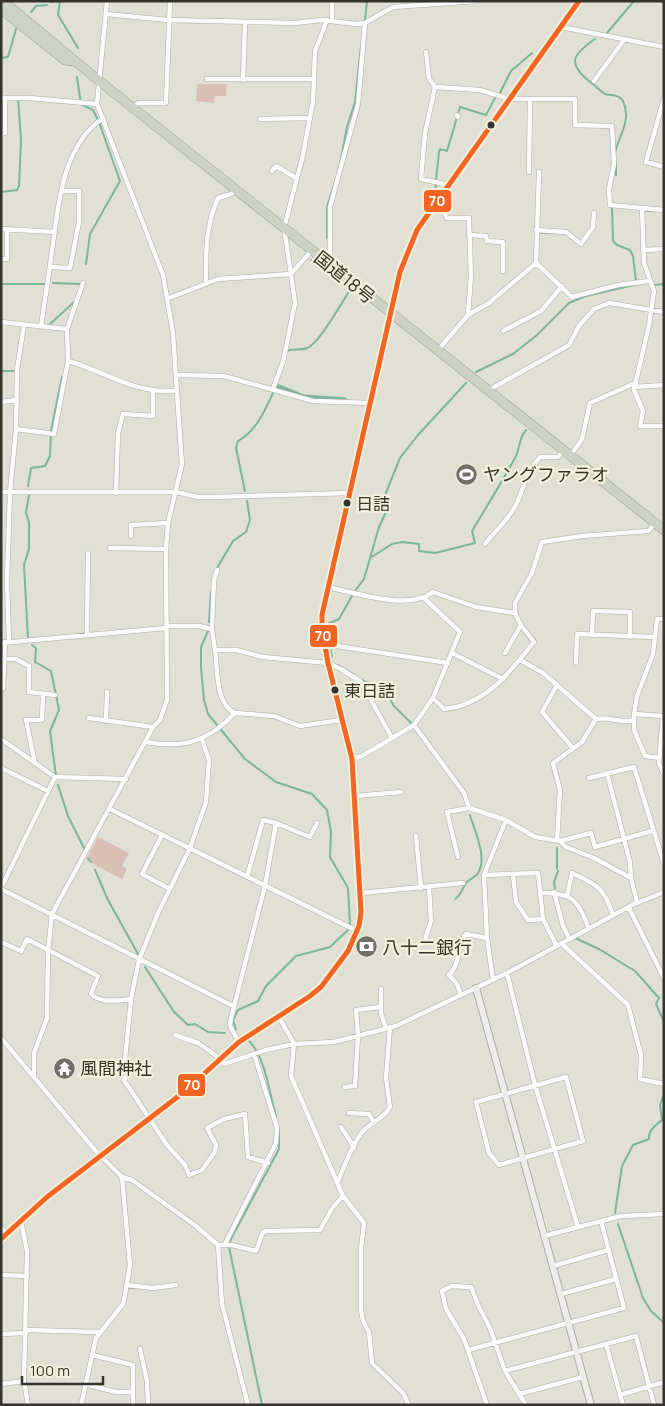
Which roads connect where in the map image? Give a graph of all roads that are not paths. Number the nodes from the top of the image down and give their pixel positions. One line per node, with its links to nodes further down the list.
1 (3, 1): 16 (highway, 国道18号)
2 (8, 1): 16 (highway)
3 (106, 1): 11 (street)
4 (170, 1): 12 (street)
5 (332, 1): 13 (street)
6 (385, 1): 10 (street)
7 (477, 1): 10 (street)
8 (579, 1): 17 (main road)
9 (1, 7): 23 (highway, 国道18号)
10 (388, 8): 15 (street)
11 (106, 14): 12 (street); 23 (street)
12 (168, 20): 14 (street); 32 (street)
13 (330, 20): 14 (street); 15 (street); 22 (street)
14 (244, 23): 24 (street)
15 (366, 23): 59 (street)
16 (32, 24): 23 (highway, 国道18号)
17 (561, 27): 18 (street); 29 (main road)
18 (624, 40): 19 (street); 25 (street)
19 (664, 47)
20 (426, 52): 26 (street)
21 (207, 79): 24 (street)
22 (314, 79): 24 (street); 34 (street)
23 (98, 80): 31 (street); 32 (highway, 国道18号)
24 (243, 80)
25 (594, 81)
26 (434, 87): 29 (street); 42 (street)
27 (664, 98): 37 (street)
28 (3, 99): 31 (street); 36 (street)
29 (510, 99): 30 (street); 42 (main road)
30 (530, 100): 39 (street); 46 (street)
31 (97, 104): 33 (street)
32 (133, 108): 43 (highway, 国道18号)
33 (103, 118): 44 (street); 68 (street)
34 (309, 118): 35 (street); 41 (street)
35 (260, 119)
36 (5, 133)
37 (664, 167)
38 (272, 171): 41 (street)
39 (529, 172)
40 (539, 172): 52 (street)
41 (296, 178): 49 (street)
42 (450, 185): 45 (main road)
43 (236, 190): 49 (highway, 国道18号); 66 (street)
44 (62, 191): 53 (street); 61 (street)
45 (435, 207): 54 (street); 71 (main road)
46 (642, 208): 47 (street); 57 (street)
47 (664, 210)
48 (594, 214): 52 (street)
49 (284, 228): 56 (highway, 国道18号); 63 (street)
50 (1, 229): 51 (street)
51 (7, 229): 53 (street); 58 (street)
52 (536, 230): 60 (street)
53 (55, 232): 61 (street)
54 (469, 235): 62 (street); 72 (street)
55 (664, 249): 57 (street)
56 (312, 250): 59 (highway, 国道18号); 63 (street)
57 (643, 250): 64 (street)
58 (1, 260)
59 (328, 263): 71 (highway, 国道18号)
60 (536, 263): 67 (street); 72 (street)
61 (50, 267): 75 (street)
62 (504, 270)
63 (291, 274): 66 (street); 83 (street)
64 (648, 281): 67 (street); 69 (street)
65 (83, 283): 76 (street)
66 (206, 284): 68 (street)
67 (562, 286): 77 (street)
68 (169, 298): 80 (street)
69 (651, 309): 70 (street); 81 (street); 85 (street)
70 (664, 312)
71 (390, 313): 78 (highway, 国道18号); 89 (main road)
72 (468, 315): 78 (street)
73 (1, 322): 74 (street)
74 (24, 325): 75 (street); 87 (street)
75 (41, 327): 76 (street)
76 (67, 329): 79 (street)
77 (503, 331)
78 (438, 350): 85 (highway, 国道18号)
79 (68, 361): 84 (street); 91 (street)
80 (176, 375): 83 (street); 86 (street)
81 (634, 385): 82 (street); 90 (street); 93 (street)
82 (664, 385)
83 (273, 389): 89 (street)
84 (153, 390): 86 (street); 97 (street)
85 (488, 390): 93 (highway, 国道18号)
86 (177, 391): 96 (street)
87 (17, 400): 88 (street); 91 (street)
88 (1, 402)
89 (371, 403): 98 (main road)
90 (664, 426)
91 (16, 429): 95 (street)
92 (560, 455): 103 (street)
93 (570, 455): 100 (highway, 国道18号)
94 (1, 492): 95 (street)
95 (10, 492): 97 (street); 105 (street)
96 (176, 492): 97 (street); 98 (street); 99 (street)
97 (116, 493)
98 (350, 493): 112 (main road)
99 (168, 523): 102 (street); 107 (street)
100 (656, 523): 101 (highway, 国道18号); 114 (street)
101 (664, 530)
102 (130, 536)
103 (485, 544)
104 (1, 548): 105 (street)
105 (9, 548): 111 (street)
106 (110, 548): 107 (street)
107 (166, 549): 117 (street)
108 (88, 553): 119 (street)
109 (217, 570): 118 (street)
110 (1, 581): 111 (street)
111 (7, 581): 123 (street)
112 (328, 587): 113 (street); 124 (main road)
113 (425, 599): 114 (street); 126 (street)
114 (515, 612): 116 (street)
115 (664, 619): 122 (street)
116 (521, 625): 127 (street); 129 (street)
117 (166, 627): 118 (street); 119 (street); 147 (street)
118 (212, 629): 125 (street)
119 (87, 634): 123 (street)
120 (592, 635): 121 (street); 121 (street); 131 (street)
121 (630, 637): 122 (street)
122 (654, 637): 141 (street)
123 (5, 642): 128 (street)
124 (324, 644): 130 (street); 132 (main road)
125 (215, 650): 132 (street); 140 (street)
126 (452, 653): 130 (street); 133 (street)
127 (506, 653)
128 (4, 659): 135 (street); 137 (street)
129 (520, 660): 133 (street); 134 (street)
130 (448, 663): 139 (street)
131 (576, 663)
132 (328, 664): 144 (main road); 148 (street)
133 (503, 679): 139 (street)
134 (557, 685): 143 (street); 152 (street)
135 (1, 689)
136 (106, 692): 145 (street)
137 (43, 694): 138 (street); 155 (street)
138 (55, 695)
139 (433, 698): 146 (street)
140 (235, 713): 144 (street); 150 (street)
141 (634, 717): 143 (street); 153 (street); 153 (street)
142 (89, 718): 145 (street)
143 (596, 719): 152 (street)
144 (341, 720): 154 (main road)
145 (106, 721): 147 (street)
146 (414, 725): 148 (street); 165 (street)
147 (153, 727): 151 (street)
148 (392, 738): 154 (street)
149 (1, 739): 155 (street)
150 (202, 739): 151 (street); 175 (street)
151 (146, 742): 161 (street)
152 (572, 747): 174 (street)
153 (659, 758): 158 (street)
154 (352, 759): 164 (main road)
155 (35, 763): 159 (street)
156 (1, 768): 162 (street)
157 (606, 773): 160 (street); 170 (street); 173 (street)
158 (664, 774)
159 (55, 777): 161 (street); 162 (street)
160 (589, 778)
161 (126, 779): 166 (street)
162 (48, 791): 185 (street)
163 (400, 792): 164 (street)
164 (355, 796): 190 (main road)
165 (468, 808): 167 (street); 176 (street)
166 (110, 809): 171 (street); 195 (street)
167 (506, 820): 174 (street); 178 (street)
168 (276, 823): 169 (street); 180 (street); 183 (street)
169 (317, 823)
170 (652, 830): 173 (street); 177 (street)
171 (162, 835): 175 (street); 187 (street)
172 (416, 836): 186 (street)
173 (624, 839): 174 (street); 181 (street)
174 (558, 841): 181 (street)
175 (190, 848): 180 (street); 187 (street)
176 (458, 856)
177 (664, 864)
178 (484, 875): 179 (street); 200 (street)
179 (513, 875): 191 (street); 197 (street)
180 (247, 877): 183 (street)
181 (631, 878): 193 (street)
182 (463, 883): 184 (street)
183 (265, 886): 199 (street); 215 (street)
184 (430, 887): 186 (street); 202 (street)
185 (1, 888): 195 (street)
186 (421, 888): 190 (street)
187 (170, 889): 207 (street)
188 (554, 892): 191 (street); 192 (street); 201 (street)
189 (664, 892): 193 (street)
190 (361, 893): 199 (main road)
191 (541, 893): 197 (street)
192 (566, 896): 196 (street); 198 (street)
193 (637, 902): 194 (street)
194 (629, 908): 196 (street); 209 (street)
195 (52, 914): 206 (street); 207 (street)
196 (613, 915): 198 (street)
197 (543, 919): 205 (street)
198 (588, 927): 201 (street)
199 (352, 929): 217 (main road)
200 (487, 938): 210 (street); 213 (street)
201 (569, 938): 204 (street)
202 (425, 940)
203 (1, 942): 206 (street)
204 (562, 943): 205 (street); 228 (street)
205 (556, 945): 208 (street)
206 (48, 951): 214 (street); 226 (street)
207 (139, 960): 214 (street); 215 (street)
208 (507, 973): 210 (street); 227 (street)
209 (664, 978)
210 (493, 980): 211 (street)
211 (476, 988): 213 (street); 230 (street)
212 (381, 989): 216 (street)
213 (461, 995): 218 (street)
214 (131, 999): 232 (street)
215 (233, 1006): 222 (street)
216 (380, 1007): 218 (street); 220 (street)
217 (279, 1017): 222 (main road); 223 (street)
218 (388, 1028): 220 (street); 233 (street)
219 (175, 1035): 225 (street)
220 (358, 1036): 223 (street); 229 (street)
221 (1, 1038): 226 (street)
222 (239, 1042): 225 (main road)
223 (294, 1044): 224 (street); 241 (street)
224 (256, 1053): 225 (street); 239 (street)
225 (220, 1059): 232 (main road)
226 (34, 1077): 237 (street)
227 (535, 1084): 230 (street); 236 (street); 236 (street)
228 (664, 1084)
229 (345, 1087)
230 (507, 1094): 238 (street); 238 (street)
231 (349, 1113): 233 (street)
232 (151, 1118): 237 (main road); 239 (street)
233 (373, 1120): 235 (street)
234 (341, 1126): 235 (street)
235 (354, 1147): 241 (street)
236 (554, 1150): 238 (street); 247 (street)
237 (101, 1156): 240 (street); 244 (main road)
238 (524, 1159): 248 (street)
239 (268, 1163): 251 (street)
240 (122, 1177): 250 (street); 257 (street)
241 (338, 1182): 242 (street)
242 (343, 1196): 251 (street); 286 (street)
243 (664, 1214): 245 (street)
244 (20, 1220): 249 (main road); 255 (street)
245 (601, 1221): 247 (street); 252 (street)
246 (1, 1227): 249 (street)
247 (578, 1227): 248 (street)
248 (544, 1236): 253 (street)
249 (3, 1237)
250 (218, 1245): 251 (street); 285 (street)
251 (228, 1245)
252 (608, 1250): 253 (street); 256 (street)
253 (553, 1266): 259 (street)
254 (1, 1275): 255 (street)
255 (27, 1276): 261 (street)
256 (616, 1279): 259 (street); 260 (street)
257 (127, 1285): 258 (street); 262 (street)
258 (176, 1285)
259 (561, 1294): 260 (street)
260 (568, 1323): 264 (street); 268 (street)
261 (26, 1332): 262 (street); 263 (street); 272 (street)
262 (99, 1332): 269 (street)
263 (1, 1334)
264 (495, 1342): 267 (street); 267 (street); 270 (street)
265 (606, 1344): 268 (street); 276 (street); 279 (street)
266 (140, 1349): 284 (street)
267 (468, 1350): 287 (street)
268 (577, 1353): 270 (street); 271 (street)
269 (92, 1355): 275 (street); 277 (street)
270 (505, 1371): 278 (street)
271 (583, 1377): 278 (street); 280 (street)
272 (24, 1381): 274 (street); 281 (street)
273 (664, 1382): 276 (street)
274 (1, 1384)
275 (85, 1384): 277 (street); 282 (street)
276 (650, 1387): 279 (street); 290 (street)
277 (133, 1392): 283 (street)
278 (519, 1394): 288 (street)
279 (620, 1395): 289 (street)
280 (588, 1404)
281 (28, 1405)
282 (81, 1405)
283 (132, 1405)
284 (148, 1405)
285 (248, 1405)
286 (409, 1405)
287 (487, 1405)
288 (526, 1405)
289 (623, 1405)
290 (654, 1405)

